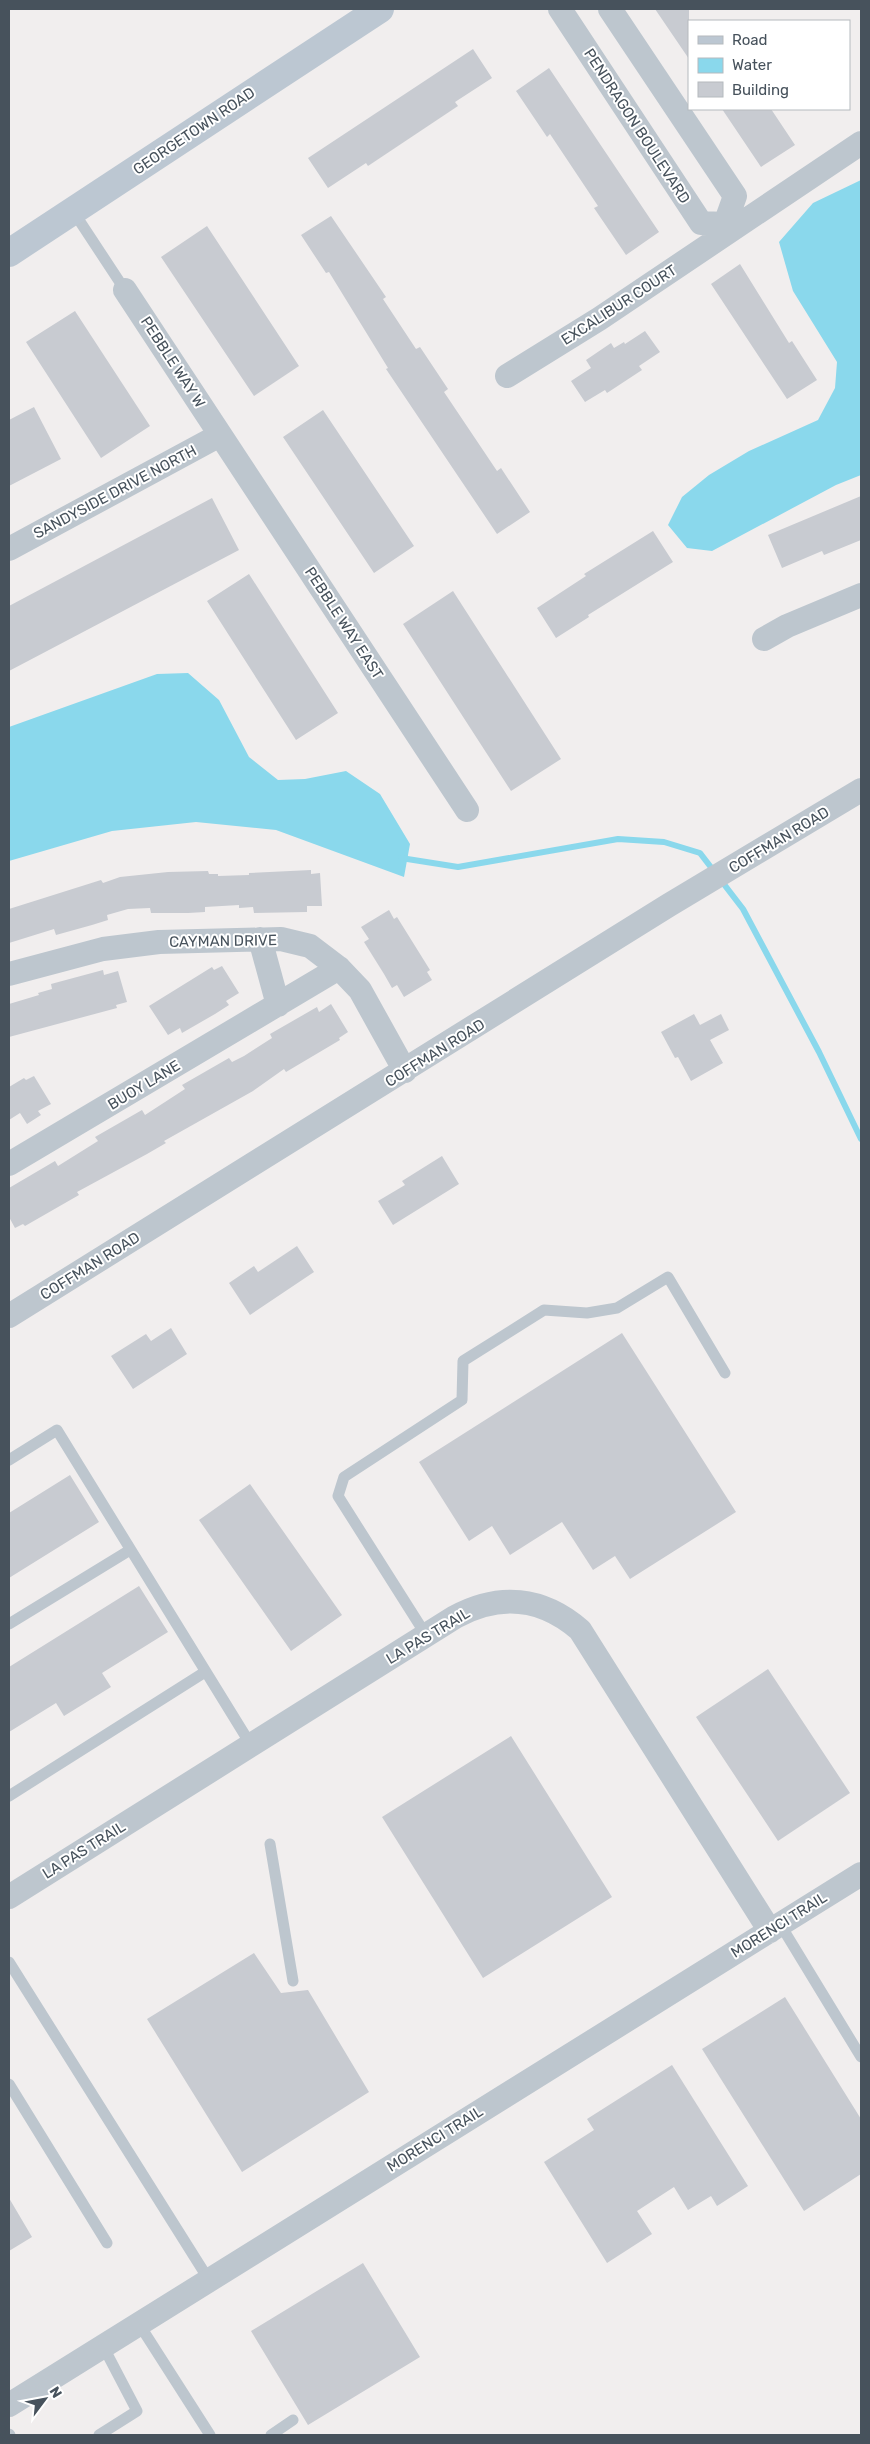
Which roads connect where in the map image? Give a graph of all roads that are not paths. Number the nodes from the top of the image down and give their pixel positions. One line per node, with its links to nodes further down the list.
1 (380, 9): 5 (main road, GEORGETOWN ROAD)
2 (560, 9): 6 (street, PENDRAGON BOULEVARD)
3 (610, 9): 6 (street)
4 (861, 143): 6 (street)
5 (73, 211): 7 (main road, GEORGETOWN ROAD); 8 (lane)
6 (728, 227): 9 (street, EXCALIBUR COURT)
7 (9, 253)
8 (125, 290): 10 (street, PEBBLE WAY W)
9 (507, 376)
10 (220, 435): 11 (street, SANDYSIDE DRIVE NORTH); 15 (street, PEBBLE WAY EAST)
11 (9, 549)
12 (861, 596): 13 (street)
13 (764, 639)
14 (861, 790): 20 (street, COFFMAN ROAD)
15 (467, 810)
16 (260, 939): 17 (street, CAYMAN DRIVE); 18 (street, CAYMAN DRIVE); 19 (street)
17 (339, 968): 19 (street, BUOY LANE); 20 (street, CAYMAN DRIVE)
18 (9, 974)
19 (278, 1005): 21 (street, BUOY LANE)
20 (405, 1071): 22 (street, COFFMAN ROAD)
21 (9, 1164)
22 (9, 1316)
23 (726, 1373): 27 (lane)
24 (9, 1460): 25 (lane)
25 (130, 1550): 26 (lane); 28 (lane)
26 (9, 1624)
27 (426, 1635): 29 (street, LA PAS TRAIL); 34 (street, LA PAS TRAIL)
28 (205, 1672): 29 (lane); 30 (lane)
29 (250, 1745): 33 (street, LA PAS TRAIL)
30 (9, 1796)
31 (270, 1844): 37 (lane)
32 (861, 1874): 34 (street, MORENCI TRAIL)
33 (9, 1897)
34 (775, 1928): 38 (lane); 41 (street, MORENCI TRAIL)
35 (9, 1962): 36 (lane)
36 (13, 1979): 41 (lane)
37 (293, 1981)
38 (861, 2057)
39 (9, 2084): 40 (lane)
40 (107, 2243)
41 (209, 2280): 42 (street, MORENCI TRAIL)
42 (139, 2324): 43 (street, MORENCI TRAIL); 47 (lane)
43 (103, 2346): 44 (street, MORENCI TRAIL); 46 (lane)
44 (9, 2405)
45 (293, 2420): 48 (lane)
46 (100, 2435)
47 (210, 2435)
48 (270, 2435)

